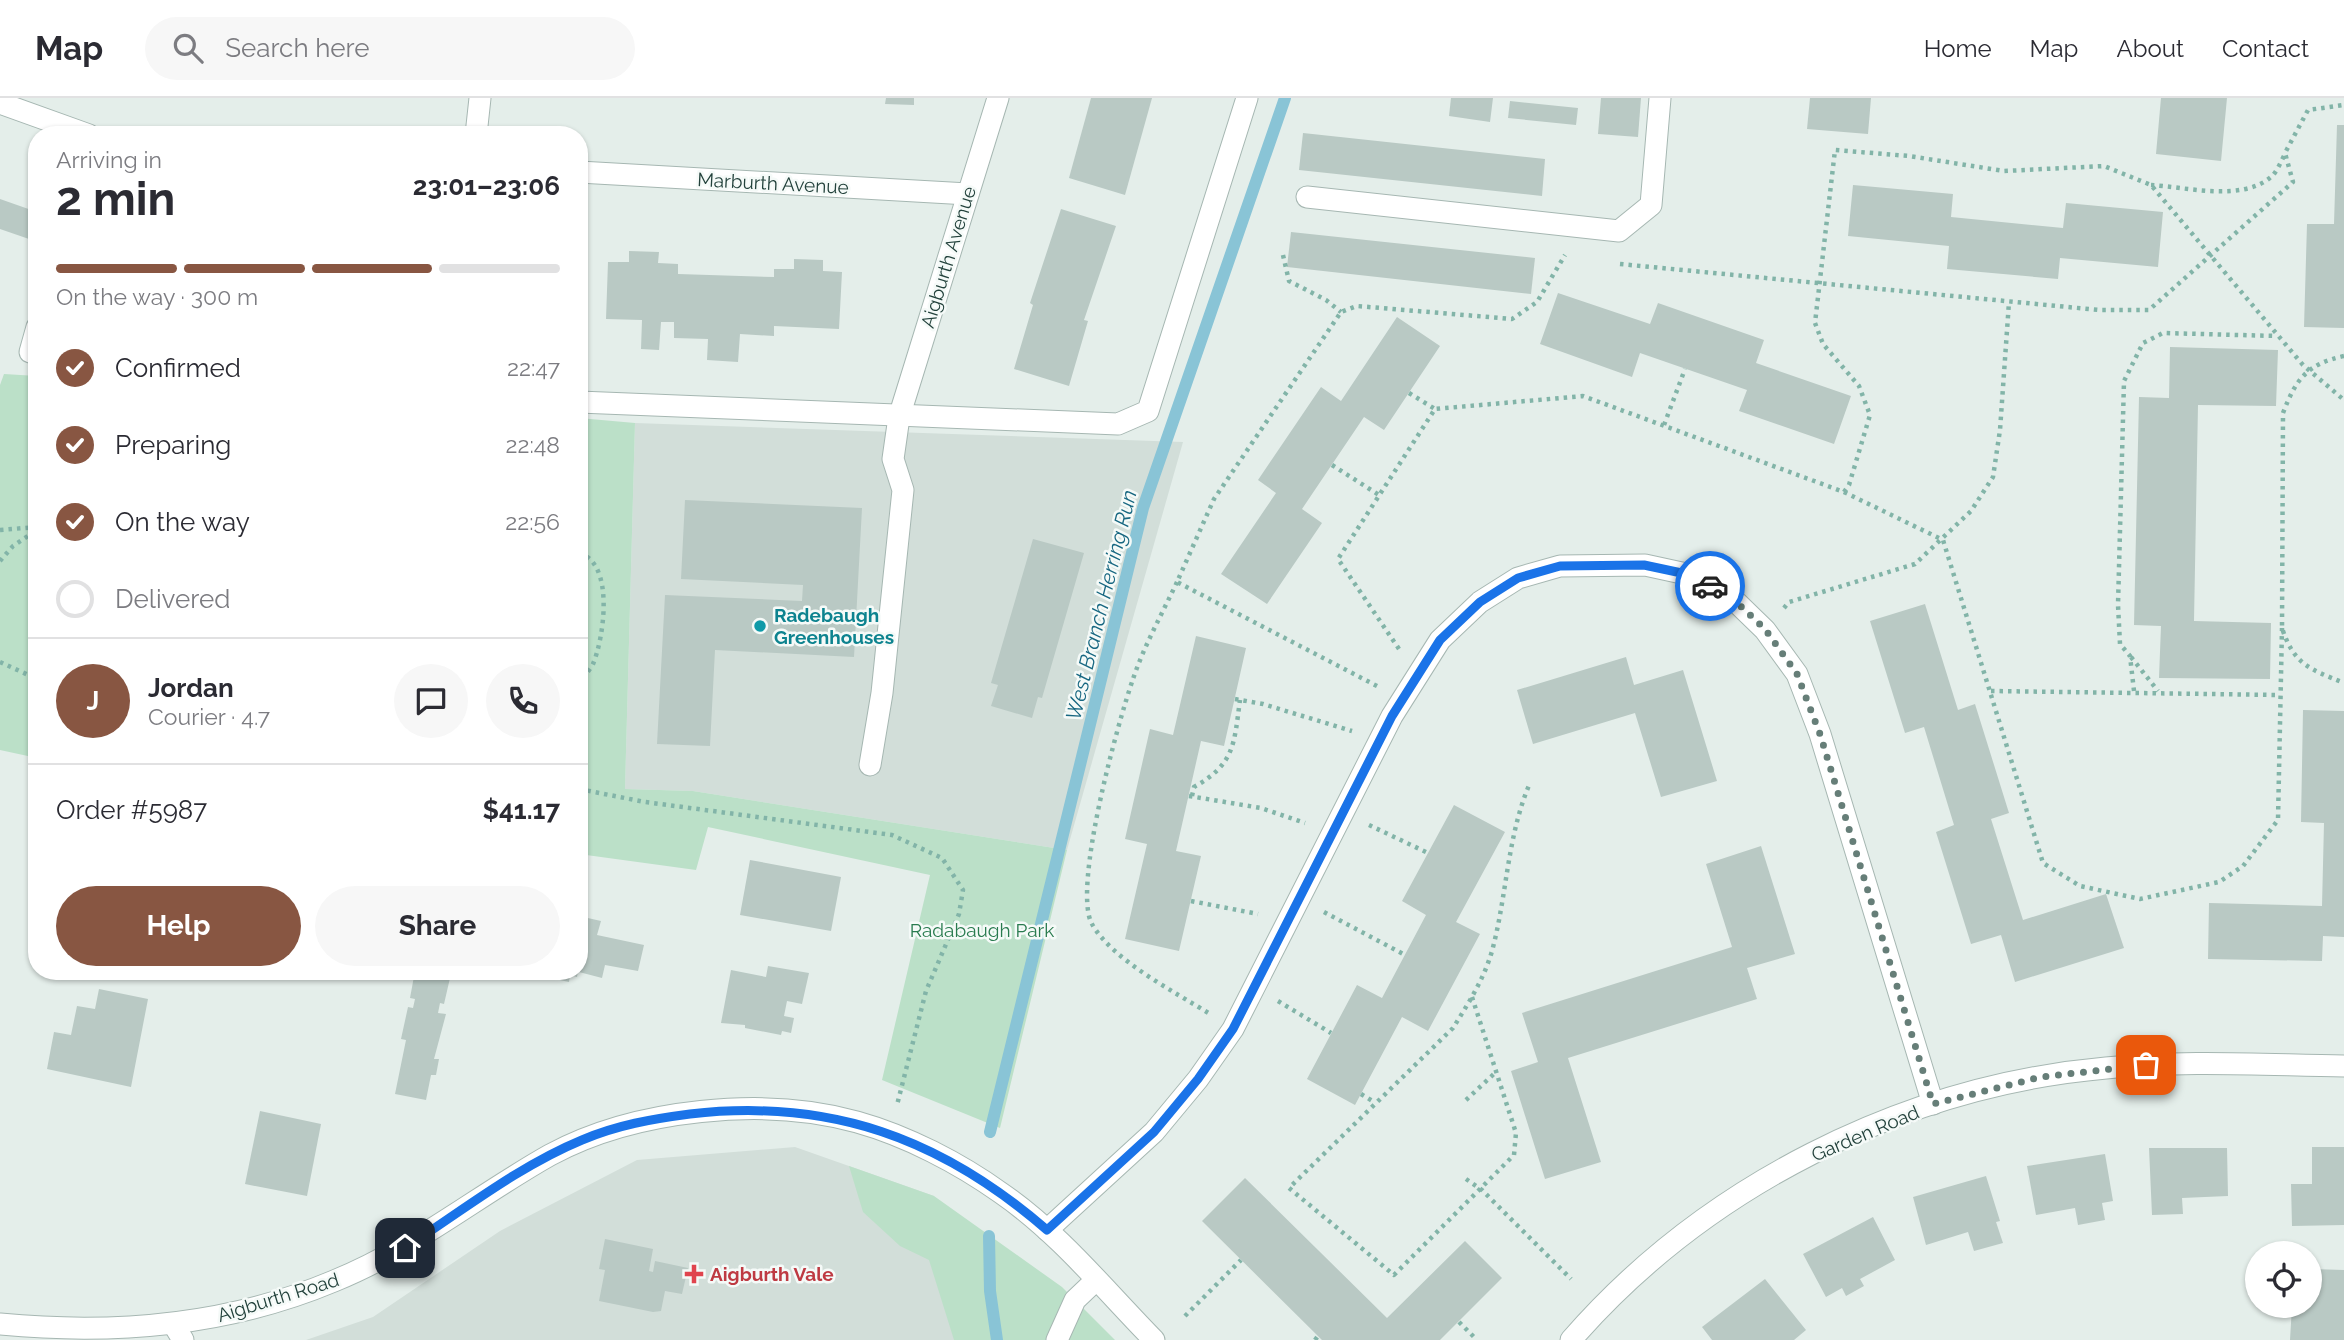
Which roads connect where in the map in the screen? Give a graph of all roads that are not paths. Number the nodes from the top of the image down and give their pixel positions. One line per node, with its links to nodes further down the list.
1 (480, 98): 7 (street)
2 (998, 98): 9 (street, Aigburth Avenue)
3 (1247, 98): 12 (street)
4 (1660, 98): 10 (street)
5 (0, 103): 6 (street)
6 (64, 126)
7 (477, 126)
8 (588, 173): 9 (street, Marburth Avenue)
9 (968, 194): 12 (street, Aigburth Avenue)
10 (1307, 197)
11 (588, 402): 12 (street)
12 (899, 417): 13 (street, Aigburth Avenue)
13 (870, 765)
14 (2344, 1066): 15 (street, Garden Road)
15 (1933, 1104): 16 (street); 22 (street, Garden Road)
16 (1047, 1230): 17 (street, Aigburth Road); 19 (street, Aigburth Road)
17 (1095, 1280): 20 (street); 21 (street, Aigburth Road)
18 (0, 1324): 19 (street, Aigburth Road)
19 (179, 1332)
20 (1057, 1340)
21 (1154, 1340)
22 (1571, 1340)

